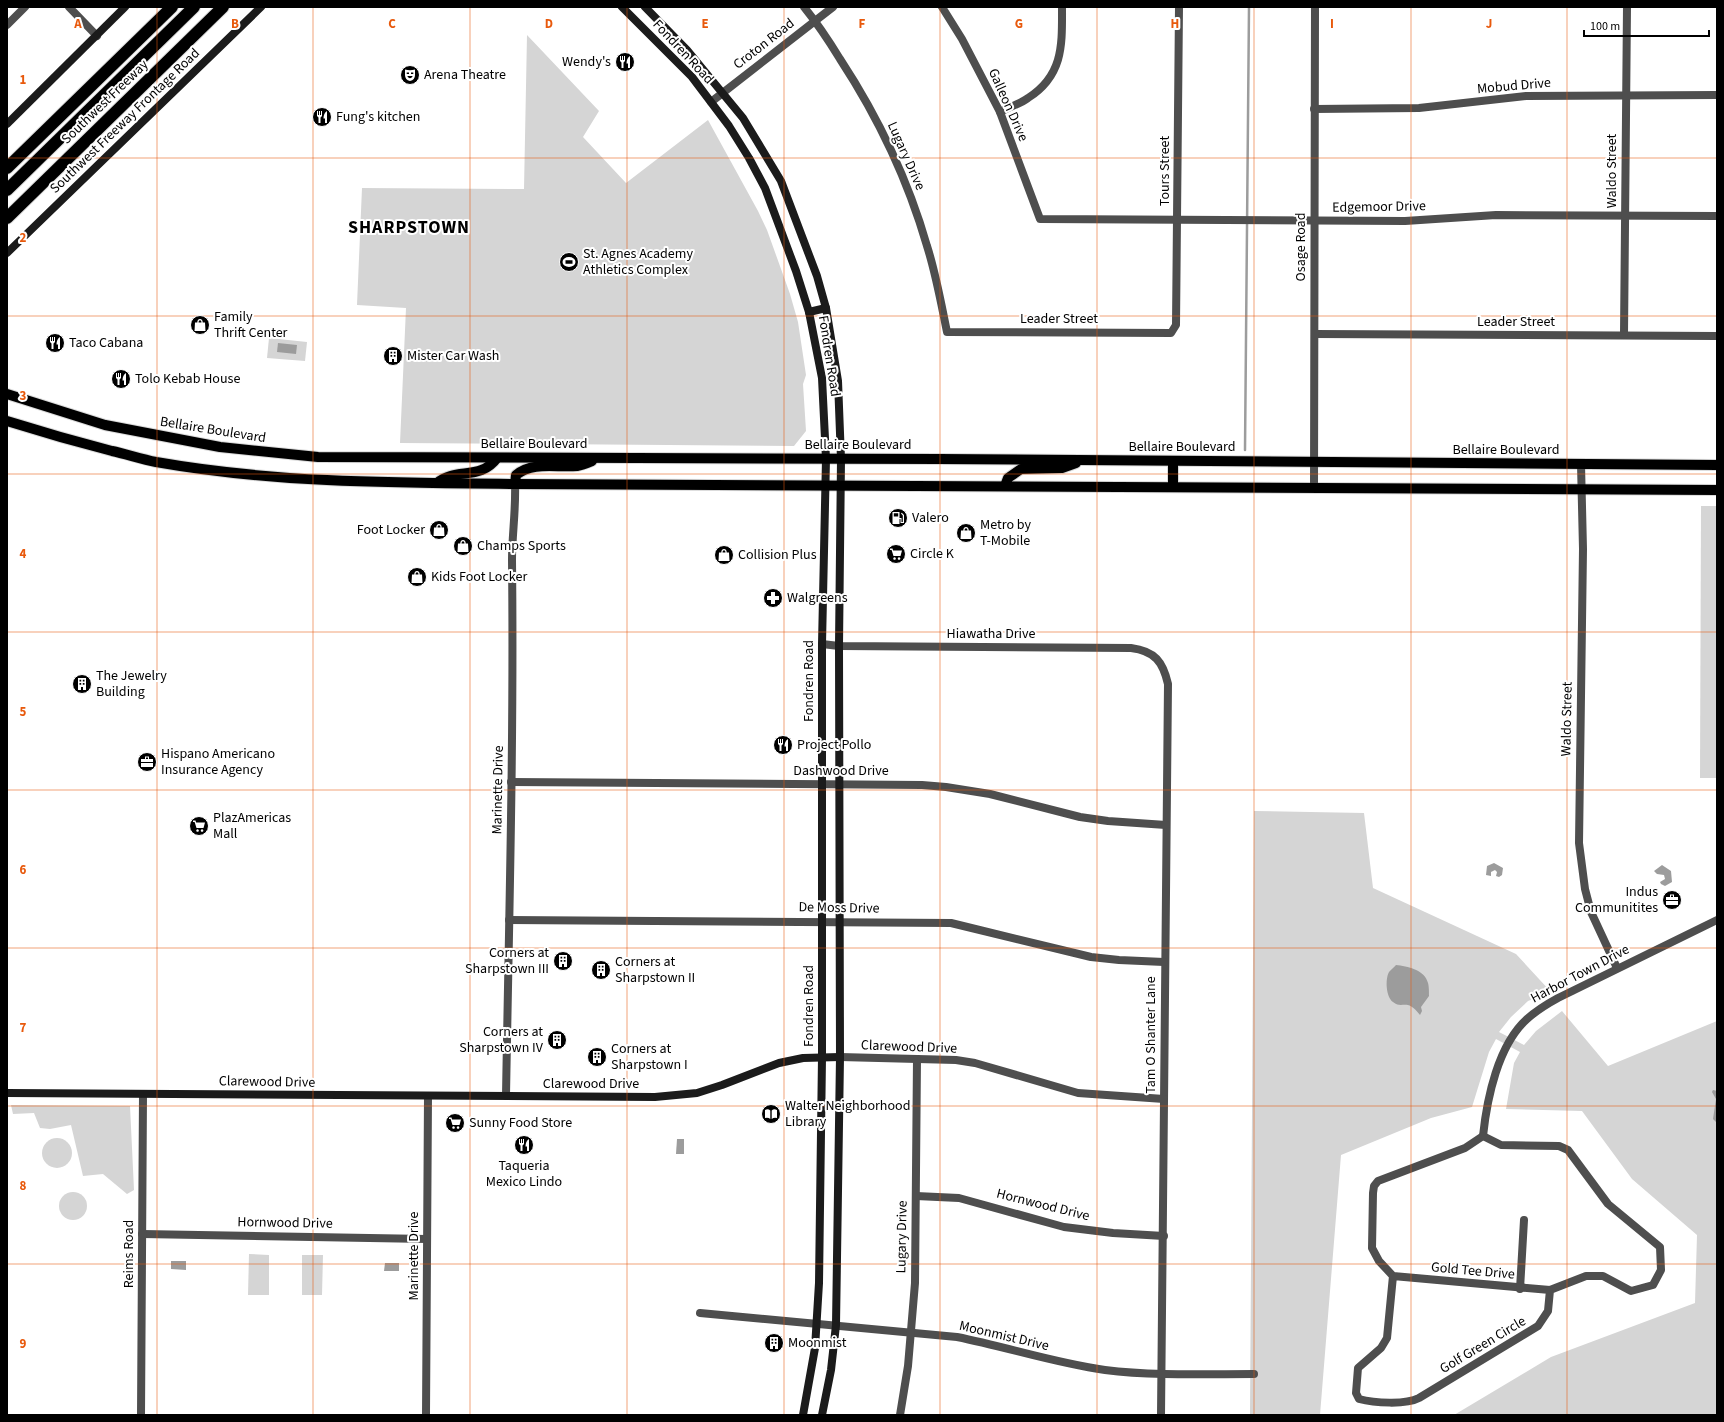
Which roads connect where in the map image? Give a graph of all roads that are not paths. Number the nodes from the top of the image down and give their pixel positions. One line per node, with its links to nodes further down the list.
1 (25, 7): 18 (street)
2 (69, 7): 19 (street)
3 (125, 7): 19 (main road)
4 (172, 7): 27 (highway, Southwest Freeway)
5 (194, 7): 28 (highway)
6 (223, 7): 31 (highway, Southwest Freeway)
7 (261, 7): 35 (main road, Southwest Freeway Frontage Road)
8 (622, 7): 23 (main road, Fondren Road)
9 (645, 7): 20 (main road, Fondren Road)
10 (804, 7): 17 (street, Lugary Drive)
11 (833, 7): 17 (street, Croton Road)
12 (942, 7): 25 (street, Galleon Drive)
13 (1062, 7): 25 (street)
14 (1179, 7): 33 (street, Tours Street)
15 (1315, 7): 24 (street, Osage Road)
16 (1627, 7): 21 (street, Waldo Street)
17 (815, 21): 20 (street, Croton Road); 38 (street, Lugary Drive)
18 (7, 25)
19 (97, 36): 26 (main road)
20 (723, 93): 23 (street, Croton Road); 36 (main road, Fondren Road)
21 (1626, 95): 22 (street, Mobud Drive); 24 (street, Mobud Drive); 29 (street, Waldo Street)
22 (1717, 95)
23 (711, 102): 37 (main road, Fondren Road)
24 (1314, 109): 34 (street, Osage Road)
25 (1000, 112): 32 (street, Galleon Drive)
26 (7, 124)
27 (7, 168)
28 (7, 190)
29 (1625, 215): 30 (street, Edgemoor Drive); 34 (street, Edgemoor Drive); 41 (street, Waldo Street)
30 (1717, 216)
31 (7, 218)
32 (1040, 219): 33 (street, Edgemoor Drive)
33 (1178, 219): 34 (street, Edgemoor Drive); 39 (street, Tours Street)
34 (1314, 221): 40 (street, Osage Road)
35 (7, 253)
36 (826, 308): 37 (main road); 48 (main road, Fondren Road)
37 (809, 312): 47 (main road, Fondren Road)
38 (947, 332): 39 (street, Leader Street)
39 (1171, 333)
40 (1315, 334): 41 (street, Leader Street); 51 (street, Osage Road)
41 (1624, 335): 42 (street, Leader Street)
42 (1717, 336)
43 (7, 394): 45 (main road, Bellaire Boulevard)
44 (7, 421): 54 (main road)
45 (497, 458): 46 (main road, Bellaire Boulevard); 54 (main road)
46 (600, 458): 47 (main road, Bellaire Boulevard); 55 (main road)
47 (826, 459): 48 (main road, Bellaire Boulevard); 56 (main road, Fondren Road)
48 (841, 459): 49 (main road, Bellaire Boulevard); 57 (main road, Fondren Road)
49 (1083, 460): 50 (main road, Bellaire Boulevard); 58 (main road)
50 (1173, 461): 51 (main road, Bellaire Boulevard); 59 (main road)
51 (1314, 462): 52 (main road, Bellaire Boulevard); 60 (street, Osage Road)
52 (1581, 464): 53 (main road, Bellaire Boulevard); 61 (street, Waldo Street)
53 (1717, 465)
54 (437, 483): 55 (main road)
55 (516, 484): 56 (main road); 66 (street, Marinette Drive)
56 (825, 486): 57 (main road); 63 (main road, Fondren Road)
57 (840, 486): 58 (main road); 64 (main road, Fondren Road)
58 (1005, 486): 59 (main road)
59 (1173, 487): 60 (main road)
60 (1314, 488): 61 (main road)
61 (1582, 489): 62 (main road); 75 (street, Waldo Street)
62 (1717, 490)
63 (822, 644): 64 (street, Hiawatha Drive); 67 (main road, Fondren Road)
64 (839, 646): 65 (street, Hiawatha Drive); 68 (main road, Fondren Road)
65 (1157, 658): 69 (street, Tam O Shanter Lane)
66 (511, 782): 67 (street, Dashwood Drive); 70 (street, Marinette Drive)
67 (822, 784): 68 (street, Dashwood Drive); 72 (main road, Fondren Road)
68 (839, 784): 69 (street, Dashwood Drive); 73 (main road, Fondren Road)
69 (1166, 825): 74 (street, Tam O Shanter Lane)
70 (509, 920): 72 (street, De Moss Drive); 82 (street, Marinette Drive)
71 (1717, 920): 75 (street, Harbor Town Drive)
72 (822, 921): 73 (street, De Moss Drive); 76 (main road, Fondren Road)
73 (838, 921): 74 (street, De Moss Drive); 77 (main road, Fondren Road)
74 (1164, 962): 83 (street, Tam O Shanter Lane)
75 (1617, 968): 84 (street, Harbor Town Drive)
76 (822, 1057): 77 (main road, Clarewood Drive); 82 (main road, Clarewood Drive); 94 (main road, Fondren Road)
77 (840, 1057): 78 (street, Clarewood Drive); 95 (main road, Fondren Road)
78 (917, 1059): 83 (street, Clarewood Drive); 85 (street, Lugary Drive)
79 (7, 1093): 80 (main road, Clarewood Drive)
80 (143, 1094): 81 (main road, Clarewood Drive); 87 (street, Reims Road)
81 (428, 1096): 82 (main road, Clarewood Drive); 89 (street, Marinette Drive)
82 (506, 1096)
83 (1164, 1099): 88 (street, Tam O Shanter Lane)
84 (1483, 1136): 90 (street); 92 (street)
85 (916, 1196): 88 (street, Hornwood Drive); 96 (street, Lugary Drive)
86 (1524, 1220): 91 (street)
87 (142, 1234): 89 (street, Hornwood Drive); 99 (street, Reims Road)
88 (1164, 1236): 97 (street, Tam O Shanter Lane)
89 (427, 1239): 100 (street, Marinette Drive)
90 (1393, 1276): 91 (street, Gold Tee Drive); 92 (street, Golf Green Circle)
91 (1520, 1289): 92 (street, Gold Tee Drive)
92 (1550, 1290)
93 (700, 1313): 94 (street, Moonmist Drive)
94 (818, 1324): 95 (street, Moonmist Drive); 101 (main road, Fondren Road)
95 (836, 1325): 96 (street, Moonmist Drive); 102 (main road, Fondren Road)
96 (911, 1332): 97 (street, Moonmist Drive); 103 (street, Lugary Drive)
97 (1161, 1373): 98 (street, Moonmist Drive); 104 (street, Tam O Shanter Lane)
98 (1254, 1374)
99 (141, 1415)
100 (426, 1415)
101 (803, 1415)
102 (822, 1415)
103 (900, 1415)
104 (1161, 1415)

